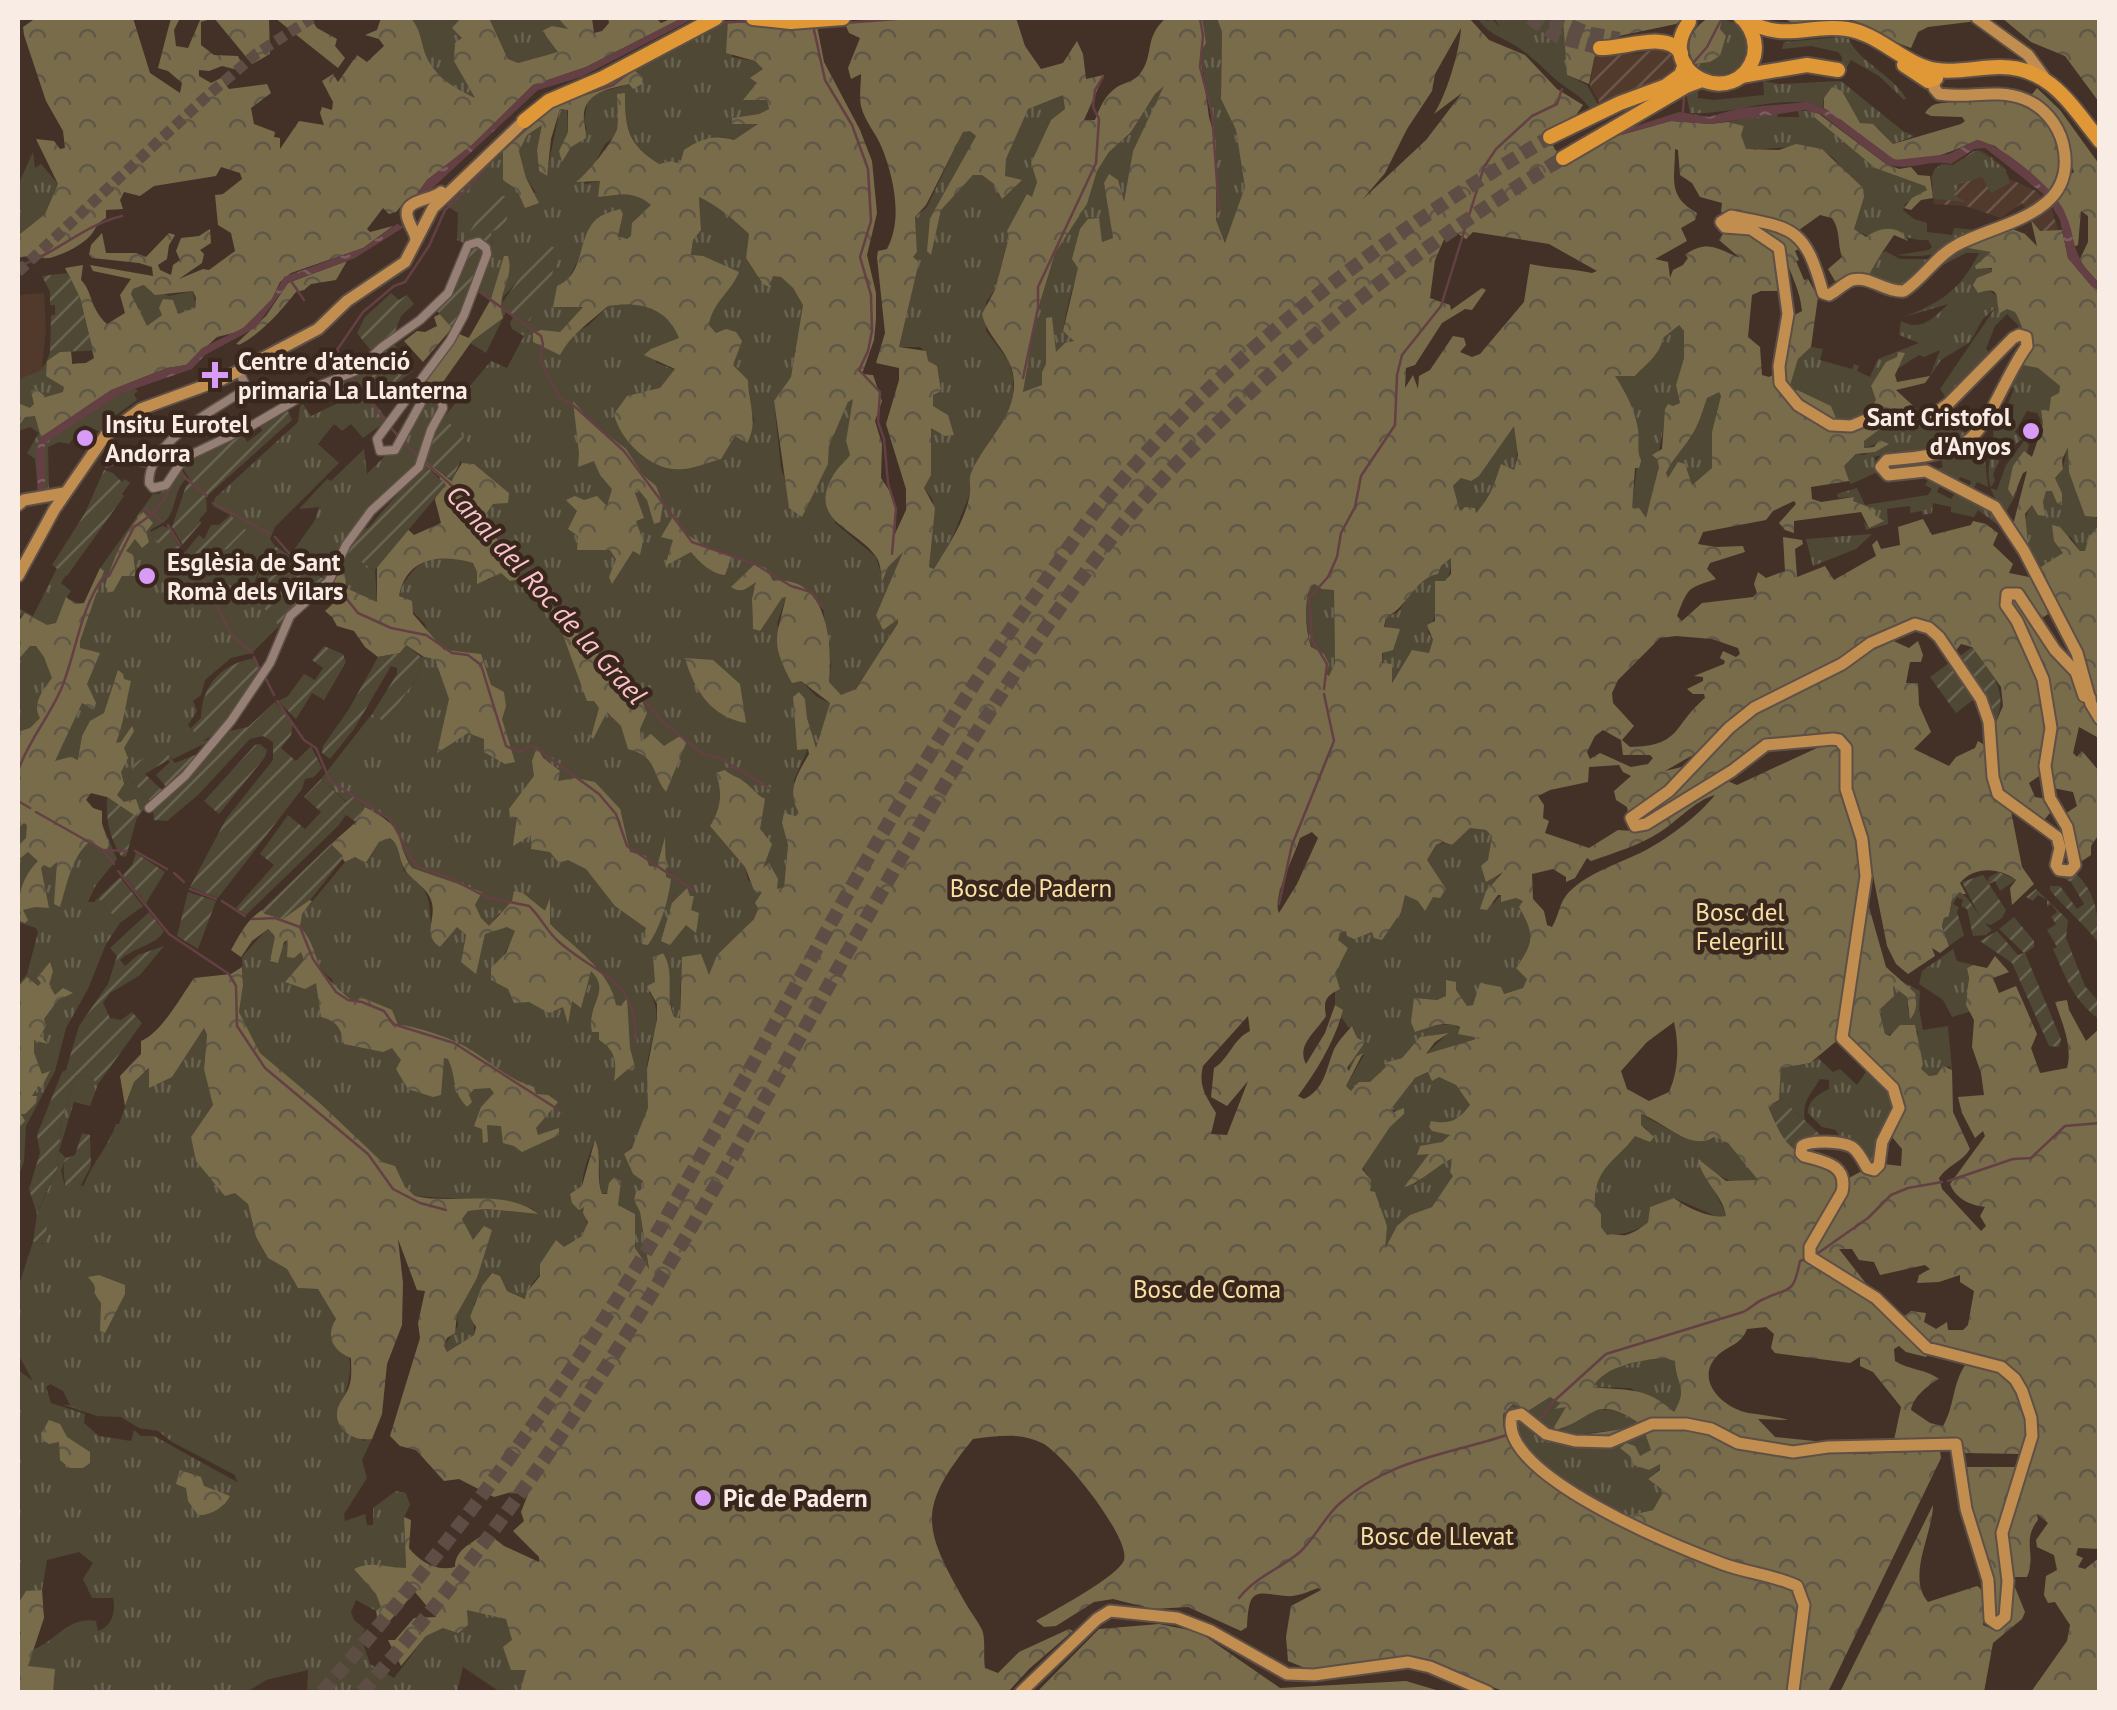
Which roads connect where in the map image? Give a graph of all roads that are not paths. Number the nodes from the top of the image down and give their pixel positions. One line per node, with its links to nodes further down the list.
1 (702, 18): 18 (main road)
2 (716, 18): 18 (highway)
3 (753, 18): 4 (highway)
4 (843, 18)
5 (1742, 18): 9 (highway)
6 (1976, 18): 12 (main road)
7 (1691, 20): 8 (highway); 11 (highway)
8 (1620, 39)
9 (1762, 41): 13 (highway); 15 (highway); 16 (highway)
10 (1600, 48): 11 (highway)
11 (1683, 59): 17 (highway); 19 (highway)
12 (2023, 64): 15 (highway); 20 (highway); 21 (highway)
13 (1773, 70): 14 (highway); 16 (highway)
14 (1838, 70)
15 (1931, 73): 31 (main road)
16 (1740, 76): 17 (highway)
17 (1702, 80): 22 (highway)
18 (522, 119): 23 (main road)
19 (1556, 133)
20 (2100, 141)
21 (2100, 151)
22 (1568, 156)
23 (444, 192): 24 (main road); 25 (main road)
24 (419, 202): 25 (main road); 26 (main road)
25 (427, 218): 26 (main road); 27 (main road)
26 (408, 219): 27 (main road)
27 (416, 243): 28 (main road)
28 (239, 371): 29 (main road); 33 (street)
29 (38, 502): 30 (main road)
30 (18, 576)
31 (2090, 698): 32 (main road); 36 (main road)
32 (2100, 718)
33 (149, 808)
34 (1021, 1692): 35 (main road)
35 (1488, 1692)
36 (1794, 1692)

